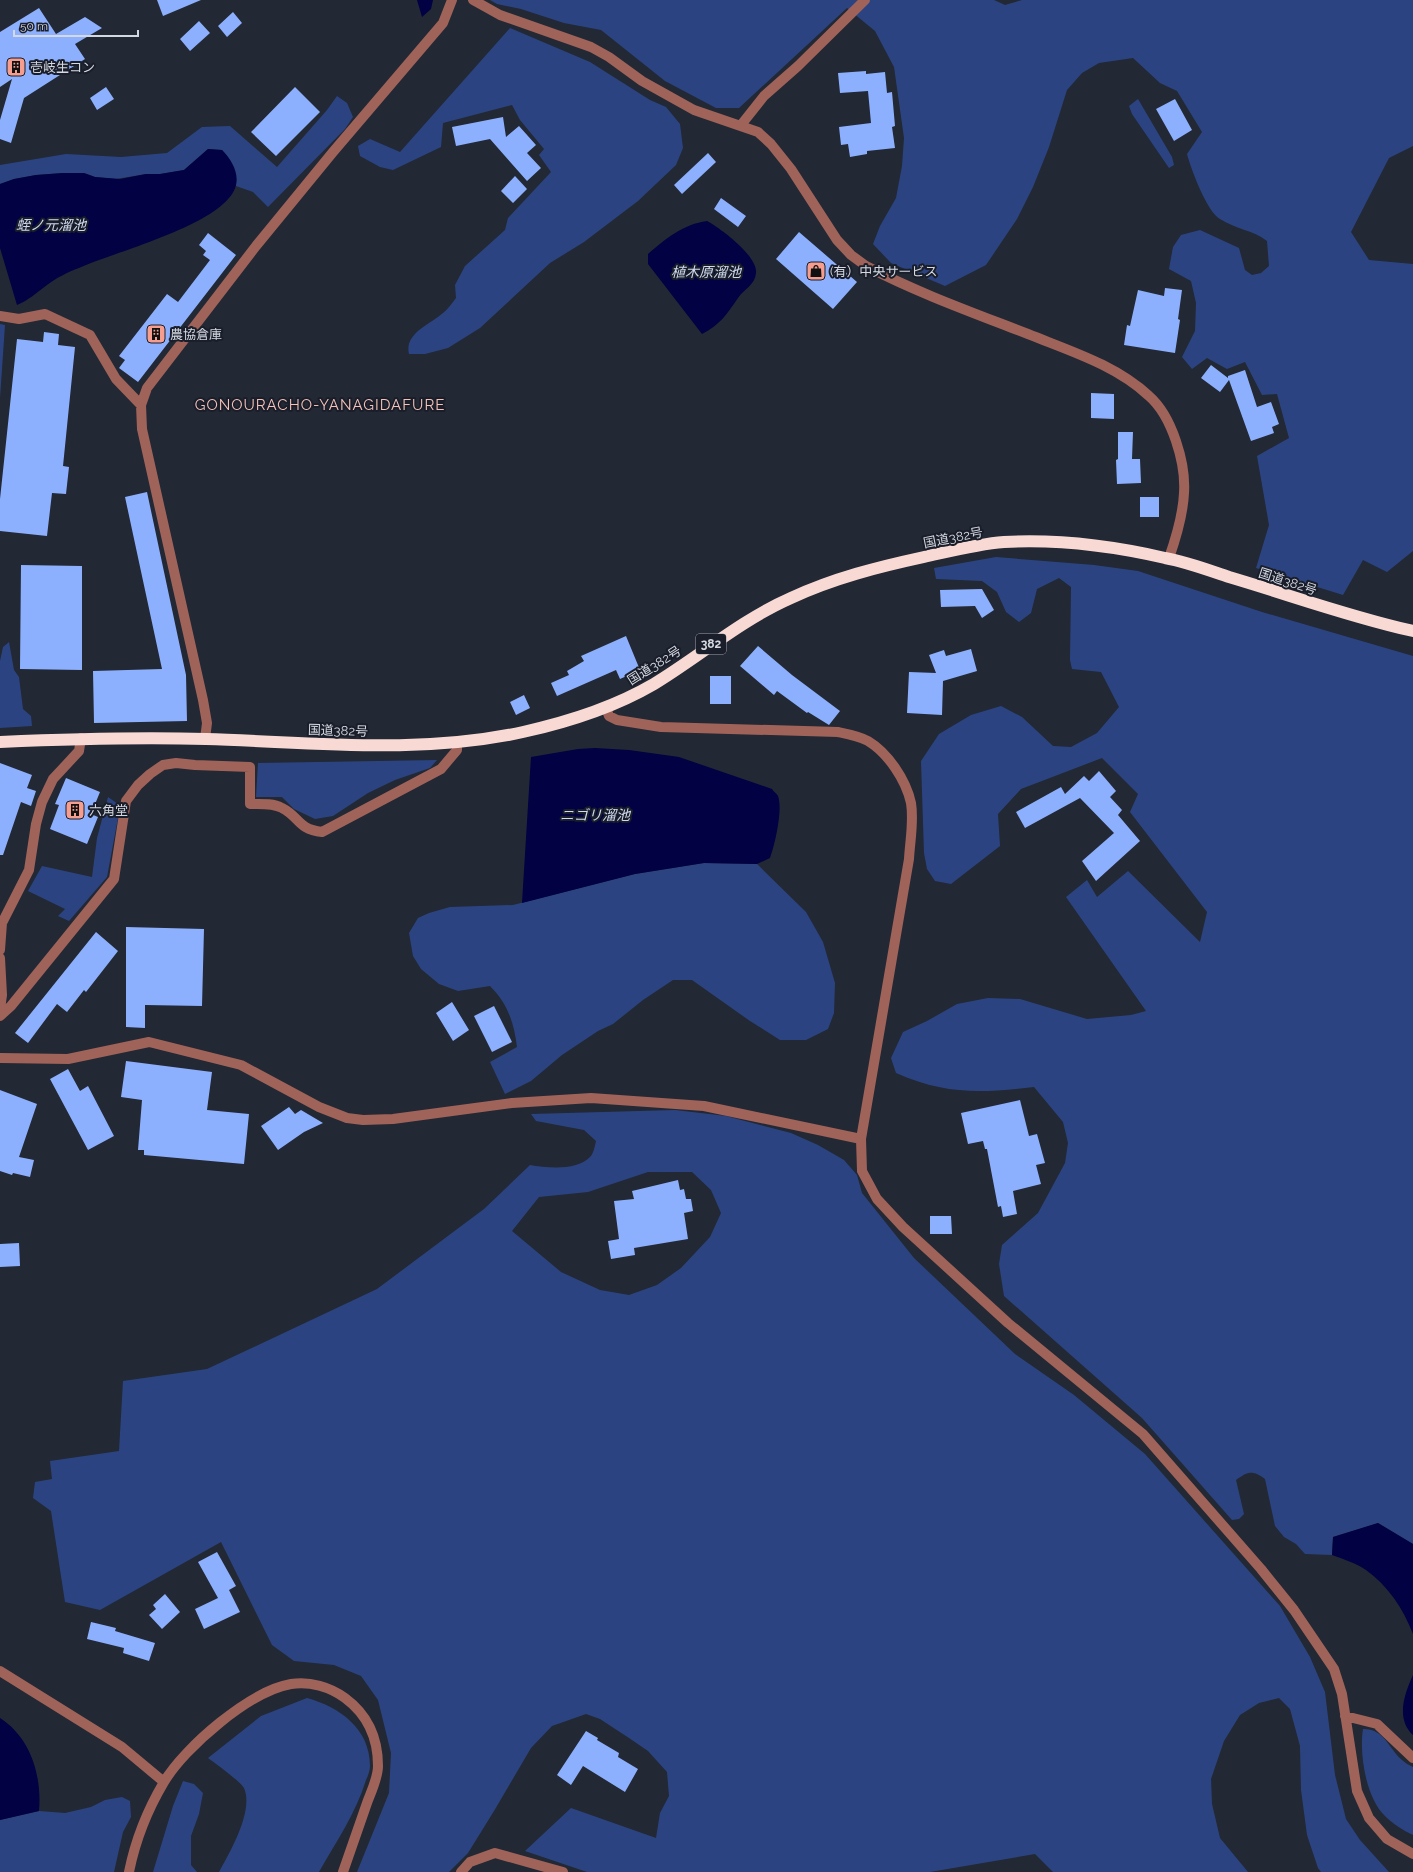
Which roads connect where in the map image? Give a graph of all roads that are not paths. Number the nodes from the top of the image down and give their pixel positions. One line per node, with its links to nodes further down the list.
1 (452, 0): 6 (street)
2 (473, 0): 4 (street)
3 (865, 0): 4 (street)
4 (741, 125): 7 (street)
5 (0, 316): 6 (street)
6 (141, 405): 11 (street)
7 (1169, 558): 8 (highway, 国道382号 / 382); 9 (highway, 国道382号 / 382)
8 (1413, 631)
9 (606, 708): 13 (highway, 国道382号 / 382); 19 (street)
10 (81, 738): 11 (highway, 国道382号 / 382); 12 (highway, 国道382号 / 382); 14 (street)
11 (205, 739): 13 (highway, 国道382号 / 382)
12 (0, 742)
13 (457, 743): 17 (street)
14 (0, 950)
15 (0, 958): 16 (street)
16 (0, 1009)
17 (0, 1016)
18 (0, 1058): 19 (street)
19 (861, 1139): 21 (street)
20 (0, 1671): 23 (street)
21 (1345, 1716): 22 (street); 24 (street)
22 (1413, 1758)
23 (164, 1782): 25 (street); 26 (street)
24 (1413, 1854)
25 (129, 1872)
26 (343, 1872)
27 (461, 1872): 28 (street)
28 (563, 1872)

